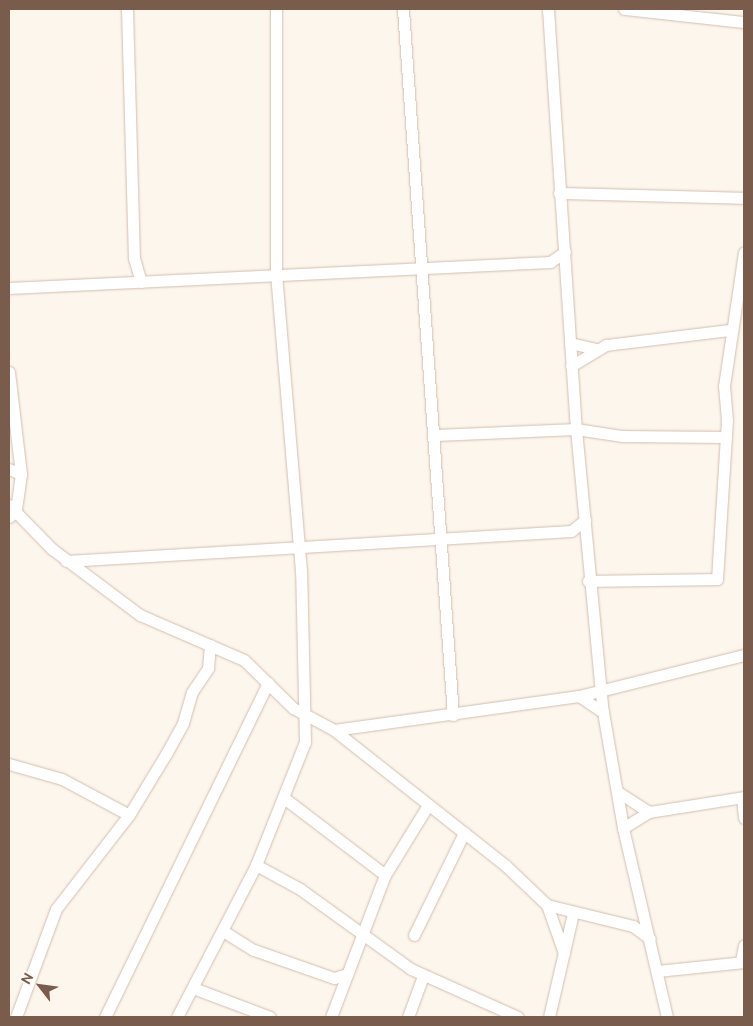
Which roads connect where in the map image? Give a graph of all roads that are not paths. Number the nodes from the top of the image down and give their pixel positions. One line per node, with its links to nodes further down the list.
1 (128, 9): 11 (street)
2 (276, 9): 14 (street)
3 (403, 9): 13 (street)
4 (548, 9): 7 (street)
5 (624, 9): 6 (street)
6 (744, 22)
7 (559, 193): 8 (street); 9 (street)
8 (744, 198)
9 (565, 252): 12 (street); 15 (street)
10 (744, 252): 19 (street)
11 (134, 258): 16 (street); 17 (street)
12 (550, 262): 13 (street); 15 (street)
13 (422, 266): 14 (street); 25 (street)
14 (276, 273): 17 (street); 34 (street)
15 (564, 274): 20 (street)
16 (126, 282): 17 (street); 18 (street)
17 (141, 282)
18 (9, 288)
19 (730, 330): 21 (street); 26 (street)
20 (570, 343): 21 (street); 22 (street)
21 (596, 349): 22 (street)
22 (571, 366): 24 (street)
23 (9, 372): 28 (street)
24 (576, 429): 25 (street); 26 (street); 30 (street)
25 (436, 435): 32 (street)
26 (725, 437): 36 (street)
27 (9, 469): 28 (street)
28 (21, 474): 29 (street)
29 (11, 511): 35 (street)
30 (585, 520): 31 (street); 33 (street)
31 (571, 531): 32 (street); 33 (street)
32 (441, 540): 34 (street); 43 (street)
33 (586, 544): 36 (street)
34 (296, 546): 35 (street); 44 (street)
35 (66, 560): 37 (street)
36 (588, 582): 40 (street)
37 (210, 646): 39 (street); 52 (street)
38 (744, 654): 40 (street)
39 (268, 684): 44 (street); 74 (street)
40 (601, 687): 41 (street); 42 (street)
41 (579, 696): 42 (street); 43 (street)
42 (603, 712): 47 (street)
43 (453, 714): 45 (street)
44 (305, 715): 45 (street); 49 (street)
45 (334, 730): 50 (street)
46 (9, 764): 52 (street)
47 (618, 792): 51 (street); 54 (street)
48 (743, 797): 51 (street); 53 (street)
49 (284, 798): 56 (street); 57 (street)
50 (428, 805): 55 (street); 57 (street)
51 (649, 812): 54 (street)
52 (129, 815): 73 (street)
53 (744, 818)
54 (623, 828): 60 (street)
55 (464, 833): 58 (street); 63 (street)
56 (256, 865): 62 (street); 64 (street)
57 (385, 875): 64 (street)
58 (547, 905): 59 (street); 67 (street)
59 (573, 913): 61 (street); 67 (street)
60 (644, 915): 61 (street); 65 (street)
61 (633, 926): 65 (street)
62 (223, 931): 70 (street); 72 (street)
63 (414, 935)
64 (360, 936): 70 (street); 71 (street)
65 (650, 939): 69 (street)
66 (744, 945): 68 (street)
67 (564, 953): 80 (street)
68 (743, 962): 69 (street)
69 (658, 971): 81 (street)
70 (347, 974): 77 (street)
71 (424, 976): 78 (street); 79 (street)
72 (193, 988): 75 (street); 76 (street)
73 (16, 1017)
74 (105, 1017)
75 (177, 1017)
76 (270, 1017)
77 (331, 1017)
78 (408, 1017)
79 (518, 1017)
80 (549, 1017)
81 (667, 1017)

